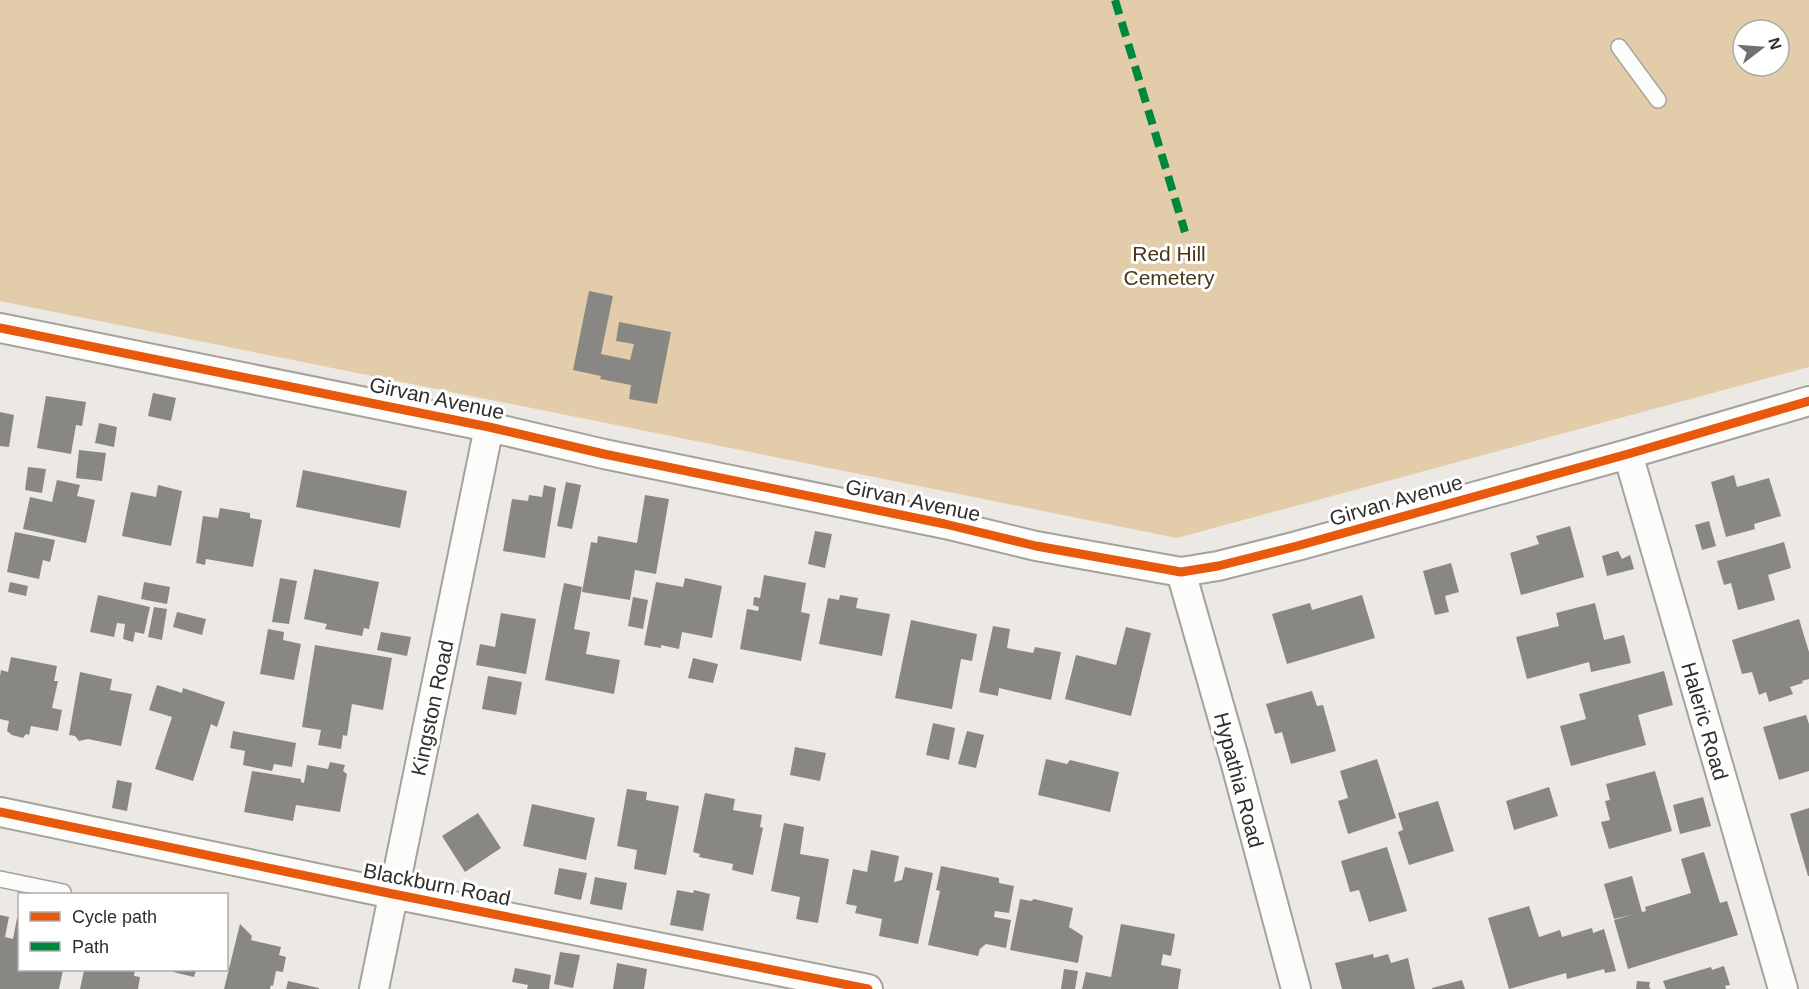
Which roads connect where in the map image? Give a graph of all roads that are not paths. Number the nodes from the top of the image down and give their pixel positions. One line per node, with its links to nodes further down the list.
1 (1619, 47): 2 (lane)
2 (1658, 100)
3 (0, 328): 5 (street, Girvan Avenue)
4 (1809, 401): 6 (street, Girvan Avenue)
5 (489, 427): 7 (street, Girvan Avenue); 11 (street, Kingston Road)
6 (1628, 454): 7 (street, Girvan Avenue); 15 (street, Haleric Road)
7 (1181, 572): 14 (street, Hypathia Road)
8 (0, 812): 11 (street, Blackburn Road)
9 (0, 879): 10 (lane)
10 (63, 892)
11 (393, 894): 12 (street, Kingston Road); 13 (street, Blackburn Road)
12 (374, 989)
13 (868, 989)
14 (1296, 989)
15 (1783, 989)

